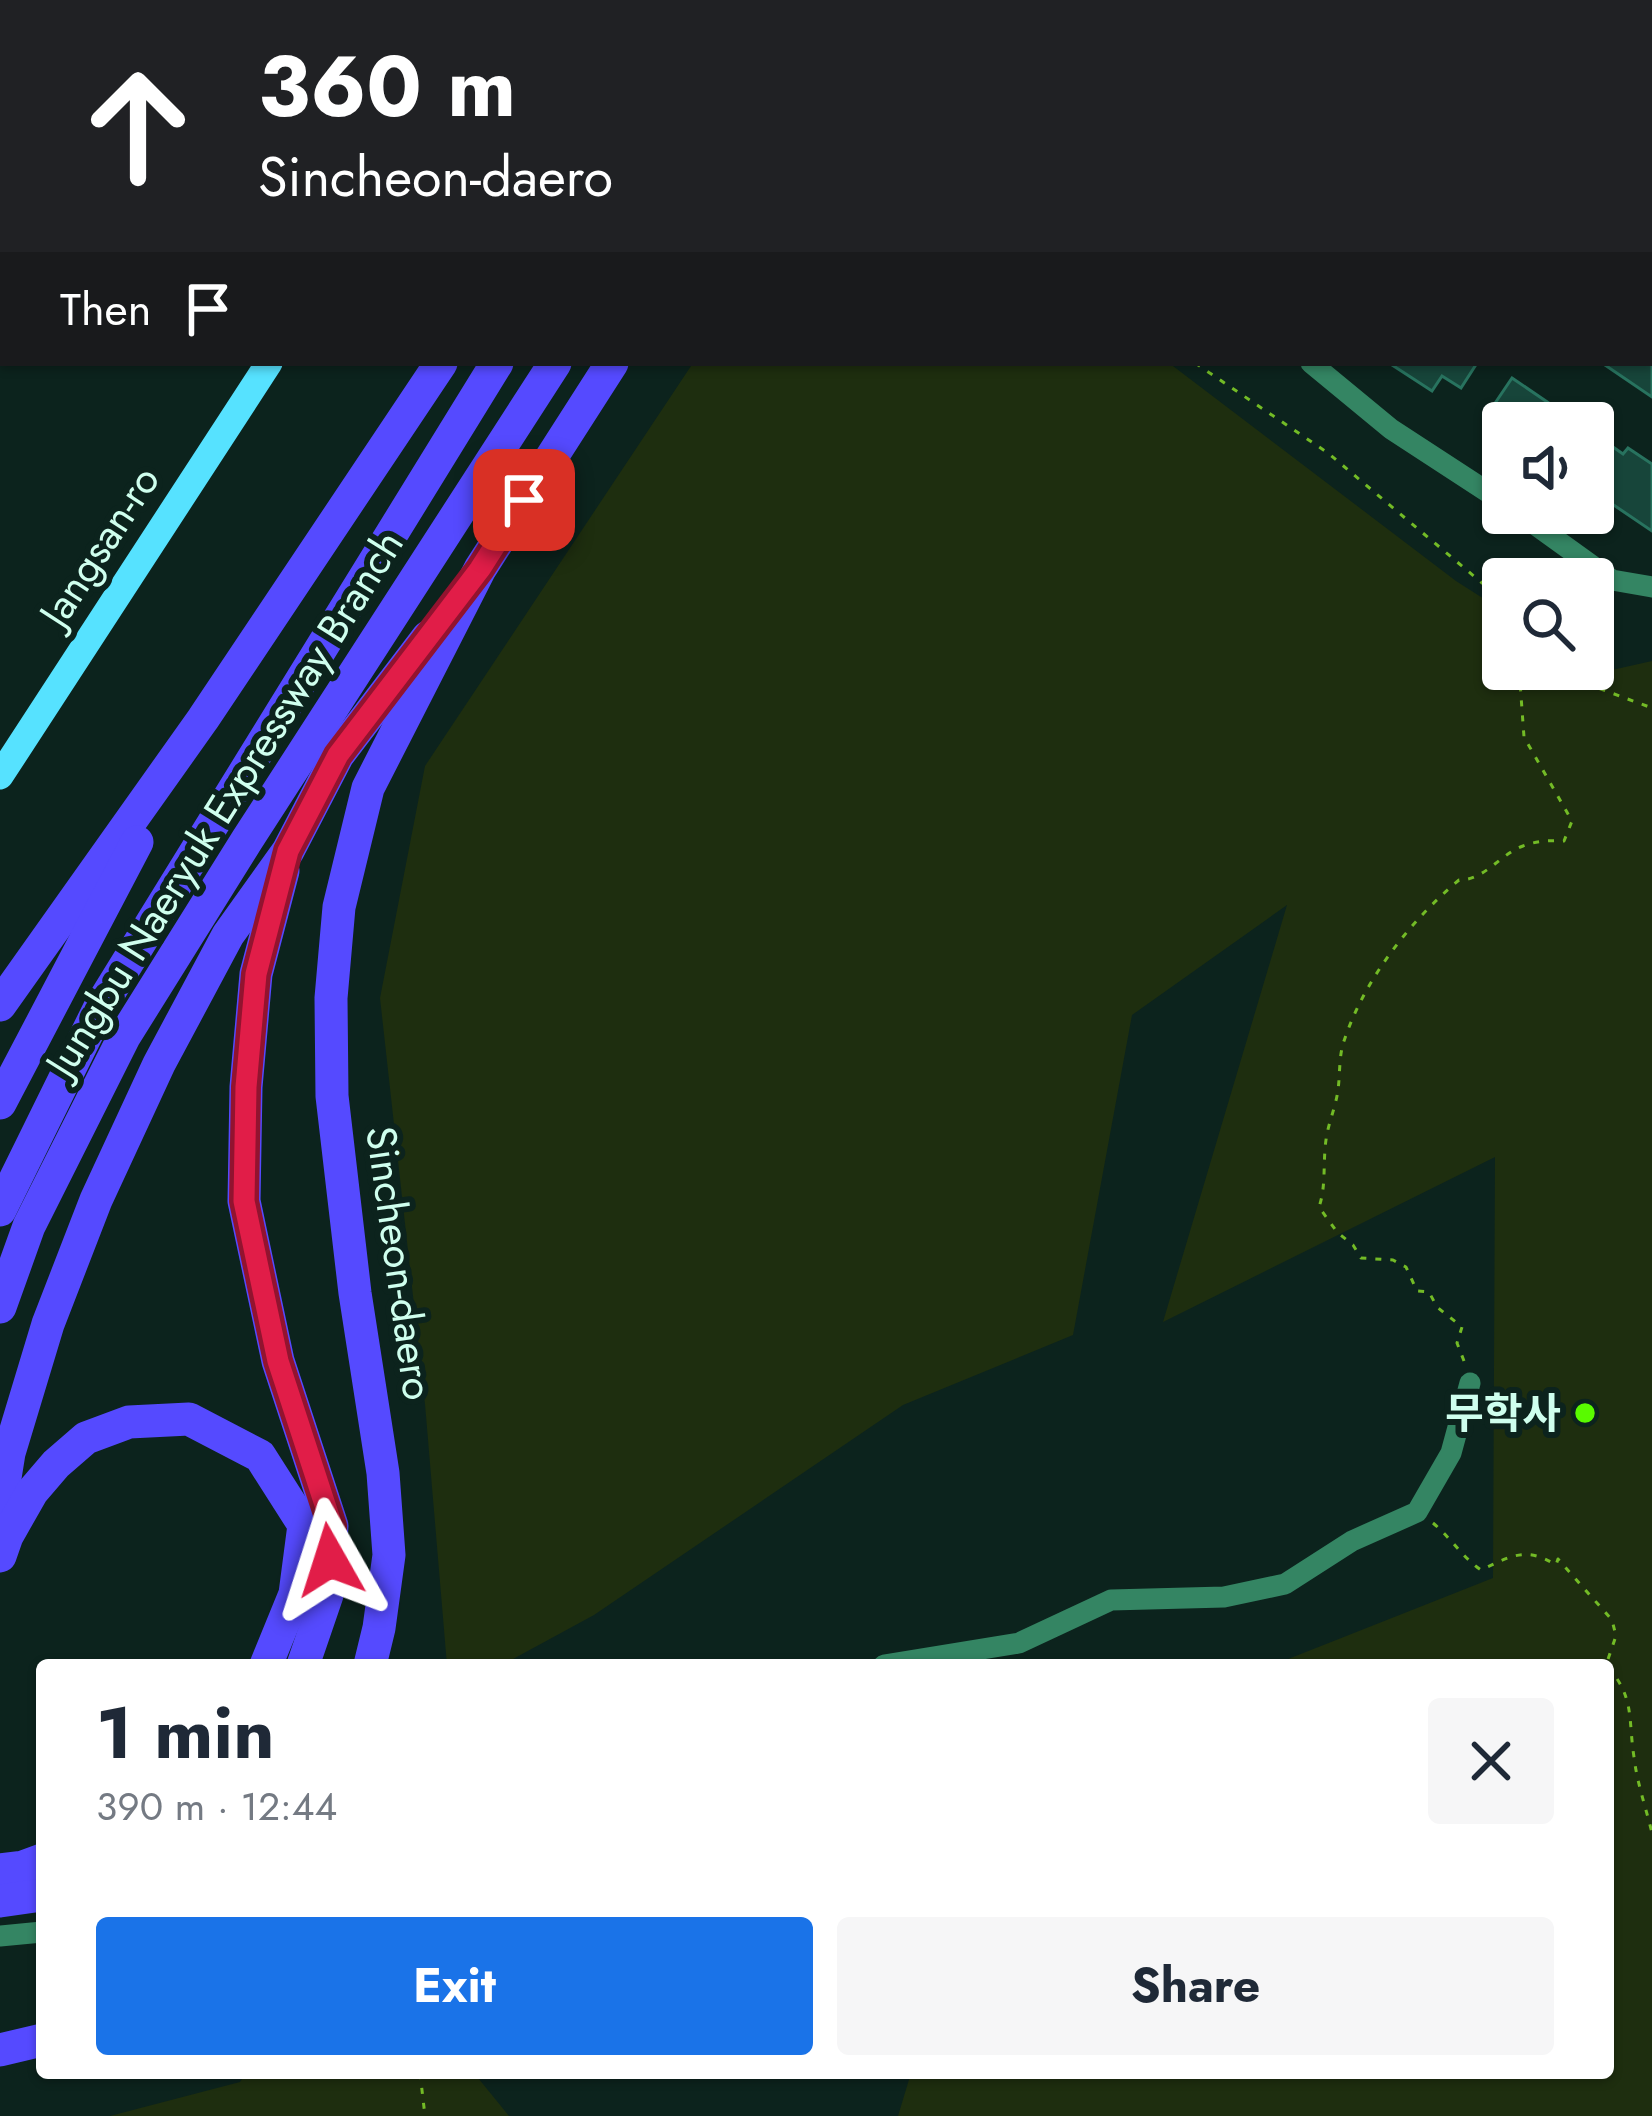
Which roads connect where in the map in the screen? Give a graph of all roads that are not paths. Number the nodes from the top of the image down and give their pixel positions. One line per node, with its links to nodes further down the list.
1 (266, 366): 12 (main road, Jangsan-ro)
2 (439, 366): 11 (highway)
3 (495, 366): 16 (highway, Jungbu Naeryuk Expressway Branch)
4 (553, 366): 17 (highway, Jungbu Naeryuk Expressway Branch)
5 (610, 366): 9 (highway, Sincheon-daero)
6 (1315, 366): 7 (street)
7 (1482, 488)
8 (1548, 534): 10 (street)
9 (480, 569): 13 (highway); 23 (highway, Sincheon-daero)
10 (1652, 587)
11 (203, 718): 14 (highway); 15 (highway)
12 (4, 760)
13 (288, 851): 19 (highway); 22 (highway)
14 (0, 1005)
15 (0, 1103)
16 (0, 1210)
17 (0, 1307)
18 (1471, 1382): 24 (street)
19 (0, 1509)
20 (0, 1556): 21 (highway)
21 (268, 1659)
22 (305, 1659)
23 (371, 1659)
24 (921, 1659)
25 (36, 1861): 26 (highway)
26 (0, 1870)
27 (36, 1895): 28 (highway)
28 (0, 1901)
29 (36, 1933): 30 (street)
30 (0, 1936)
31 (36, 2041): 32 (highway)
32 (0, 2050)

